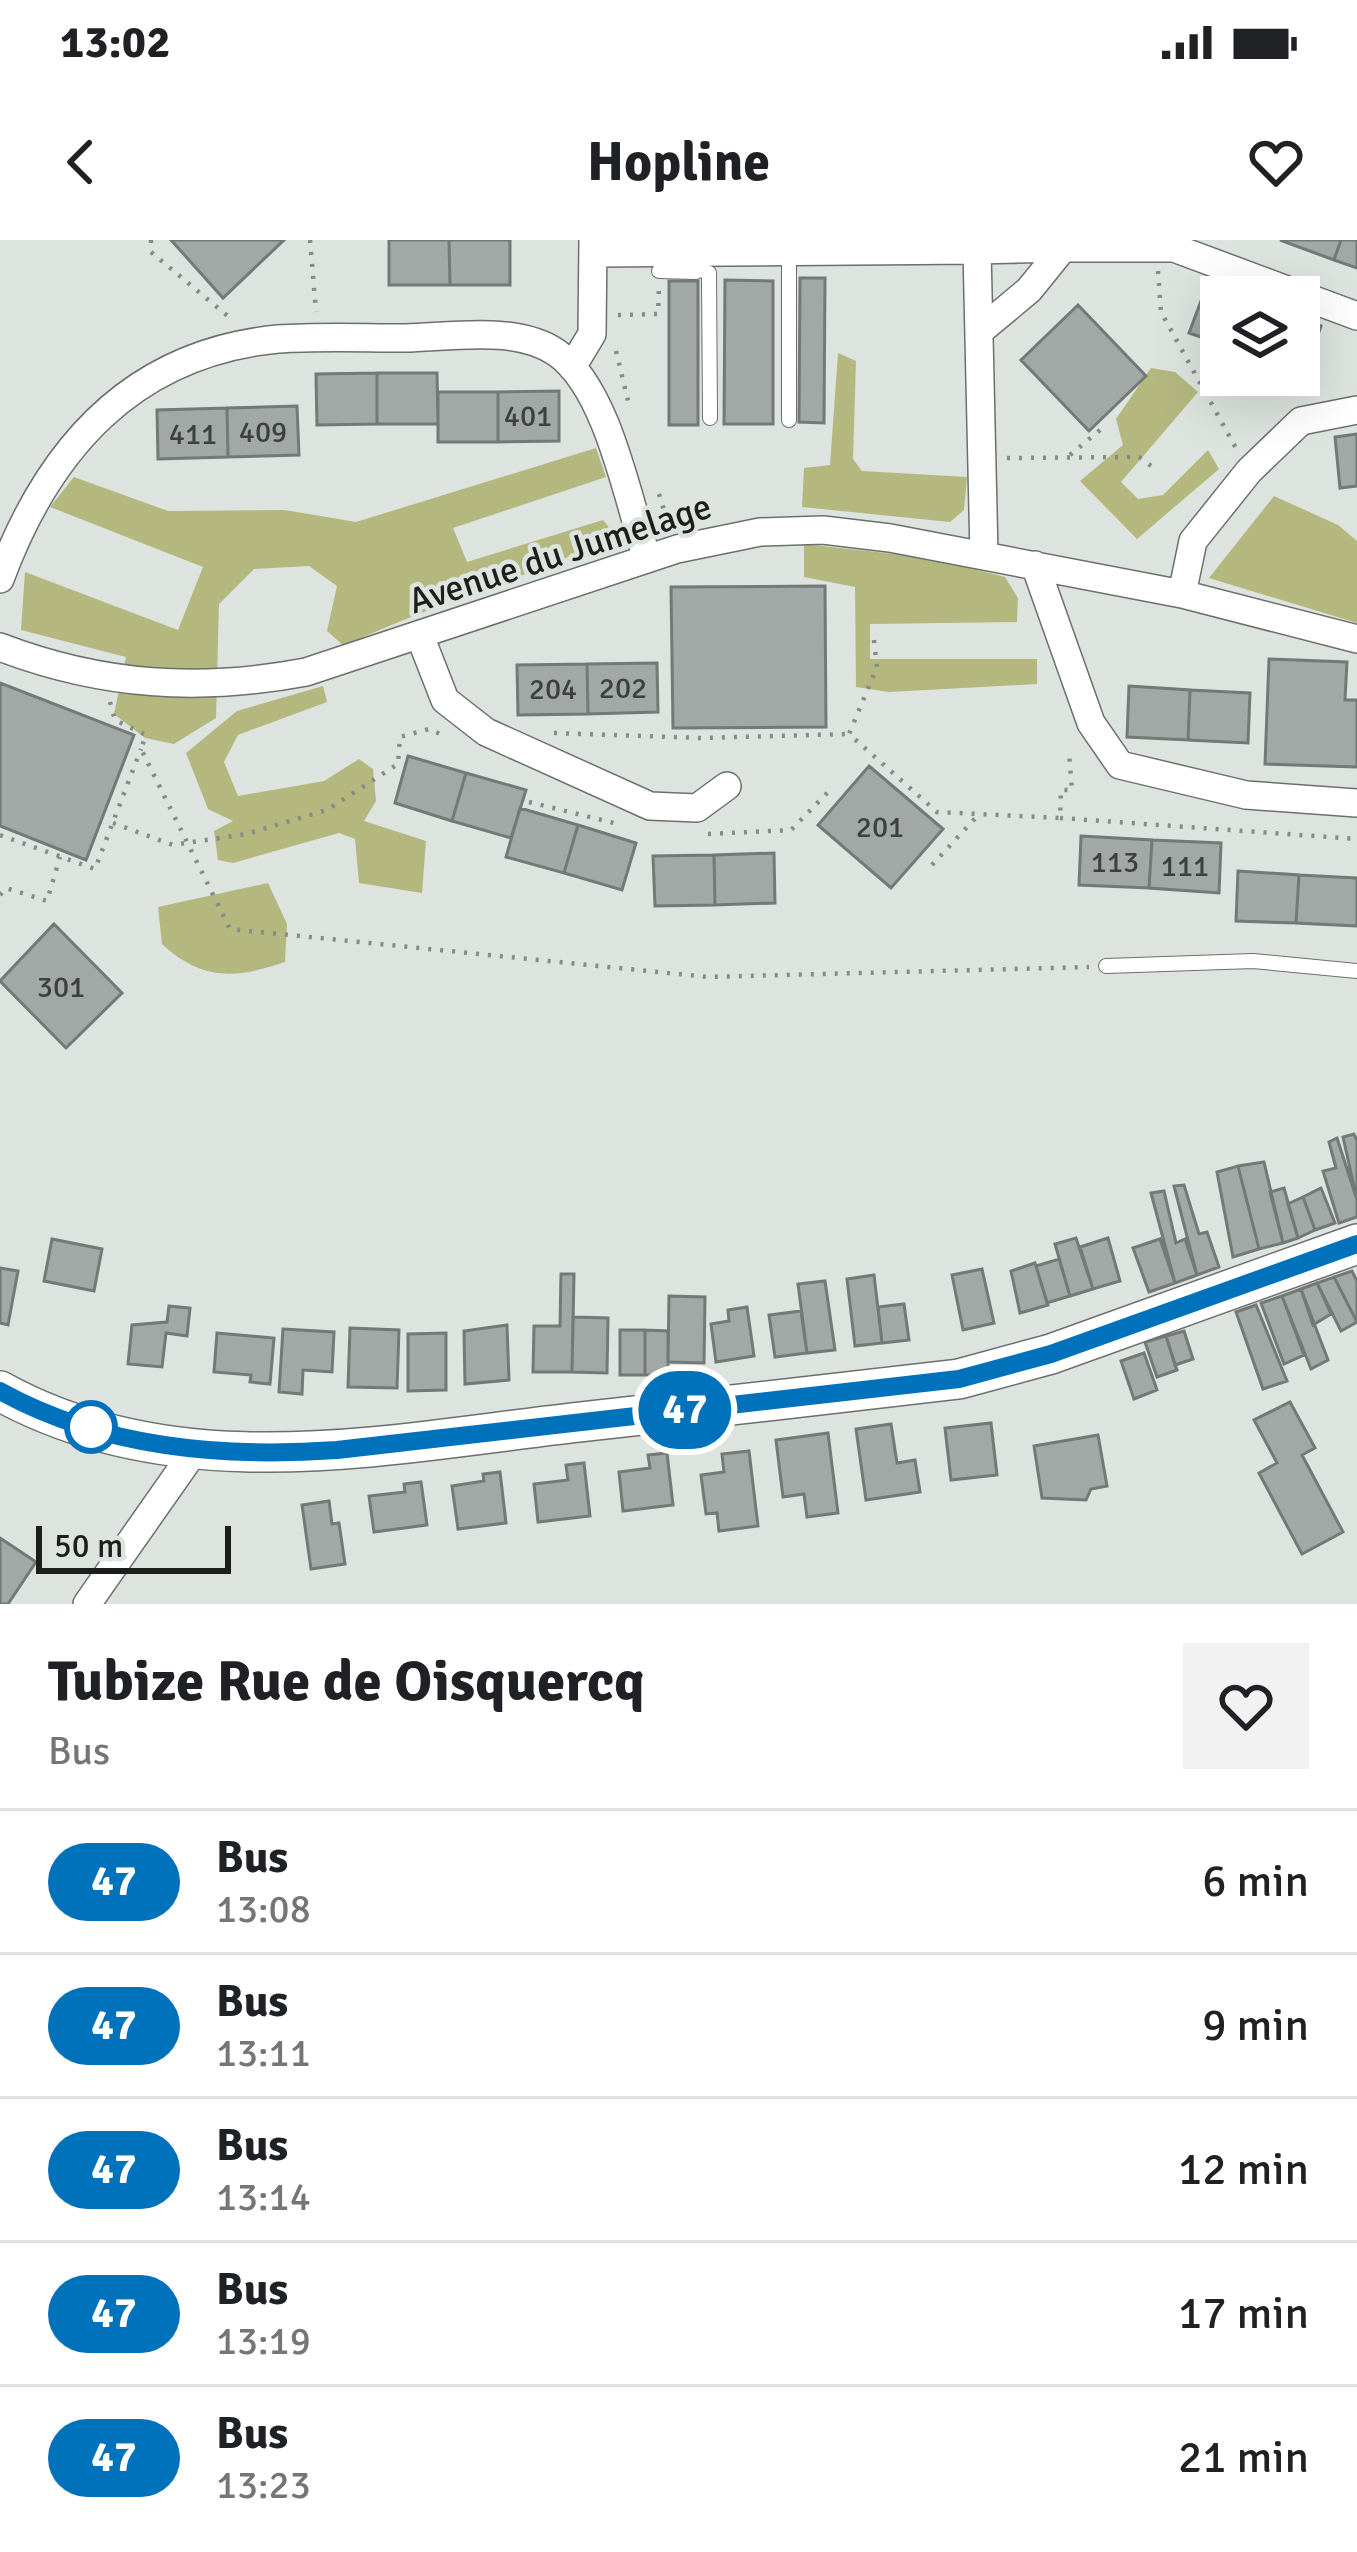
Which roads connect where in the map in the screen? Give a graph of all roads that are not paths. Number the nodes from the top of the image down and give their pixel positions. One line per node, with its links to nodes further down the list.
1 (1063, 244): 3 (street); 6 (street); 7 (street)
2 (593, 246): 5 (street); 8 (street)
3 (976, 250): 4 (street); 7 (street)
4 (789, 251): 5 (street); 11 (lane)
5 (659, 262): 10 (lane)
6 (1357, 316)
7 (981, 330): 12 (street)
8 (572, 367): 13 (street); 15 (street)
9 (1357, 410): 16 (street)
10 (710, 418)
11 (789, 420)
12 (984, 555): 13 (street, Avenue du Jumelage); 14 (street, Avenue du Jumelage)
13 (647, 558): 17 (street, Avenue du Jumelage)
14 (1035, 566): 16 (street, Avenue du Jumelage); 21 (street)
15 (0, 579)
16 (1182, 594): 18 (street, Avenue du Jumelage)
17 (421, 636): 19 (street, Avenue du Jumelage); 20 (street)
18 (1357, 639)
19 (0, 647)
20 (727, 786)
21 (1357, 803)
22 (1106, 966): 23 (lane)
23 (1357, 971)
24 (1357, 1244): 26 (street)
25 (0, 1391): 26 (street)
26 (195, 1450): 27 (street)
27 (87, 1604)

